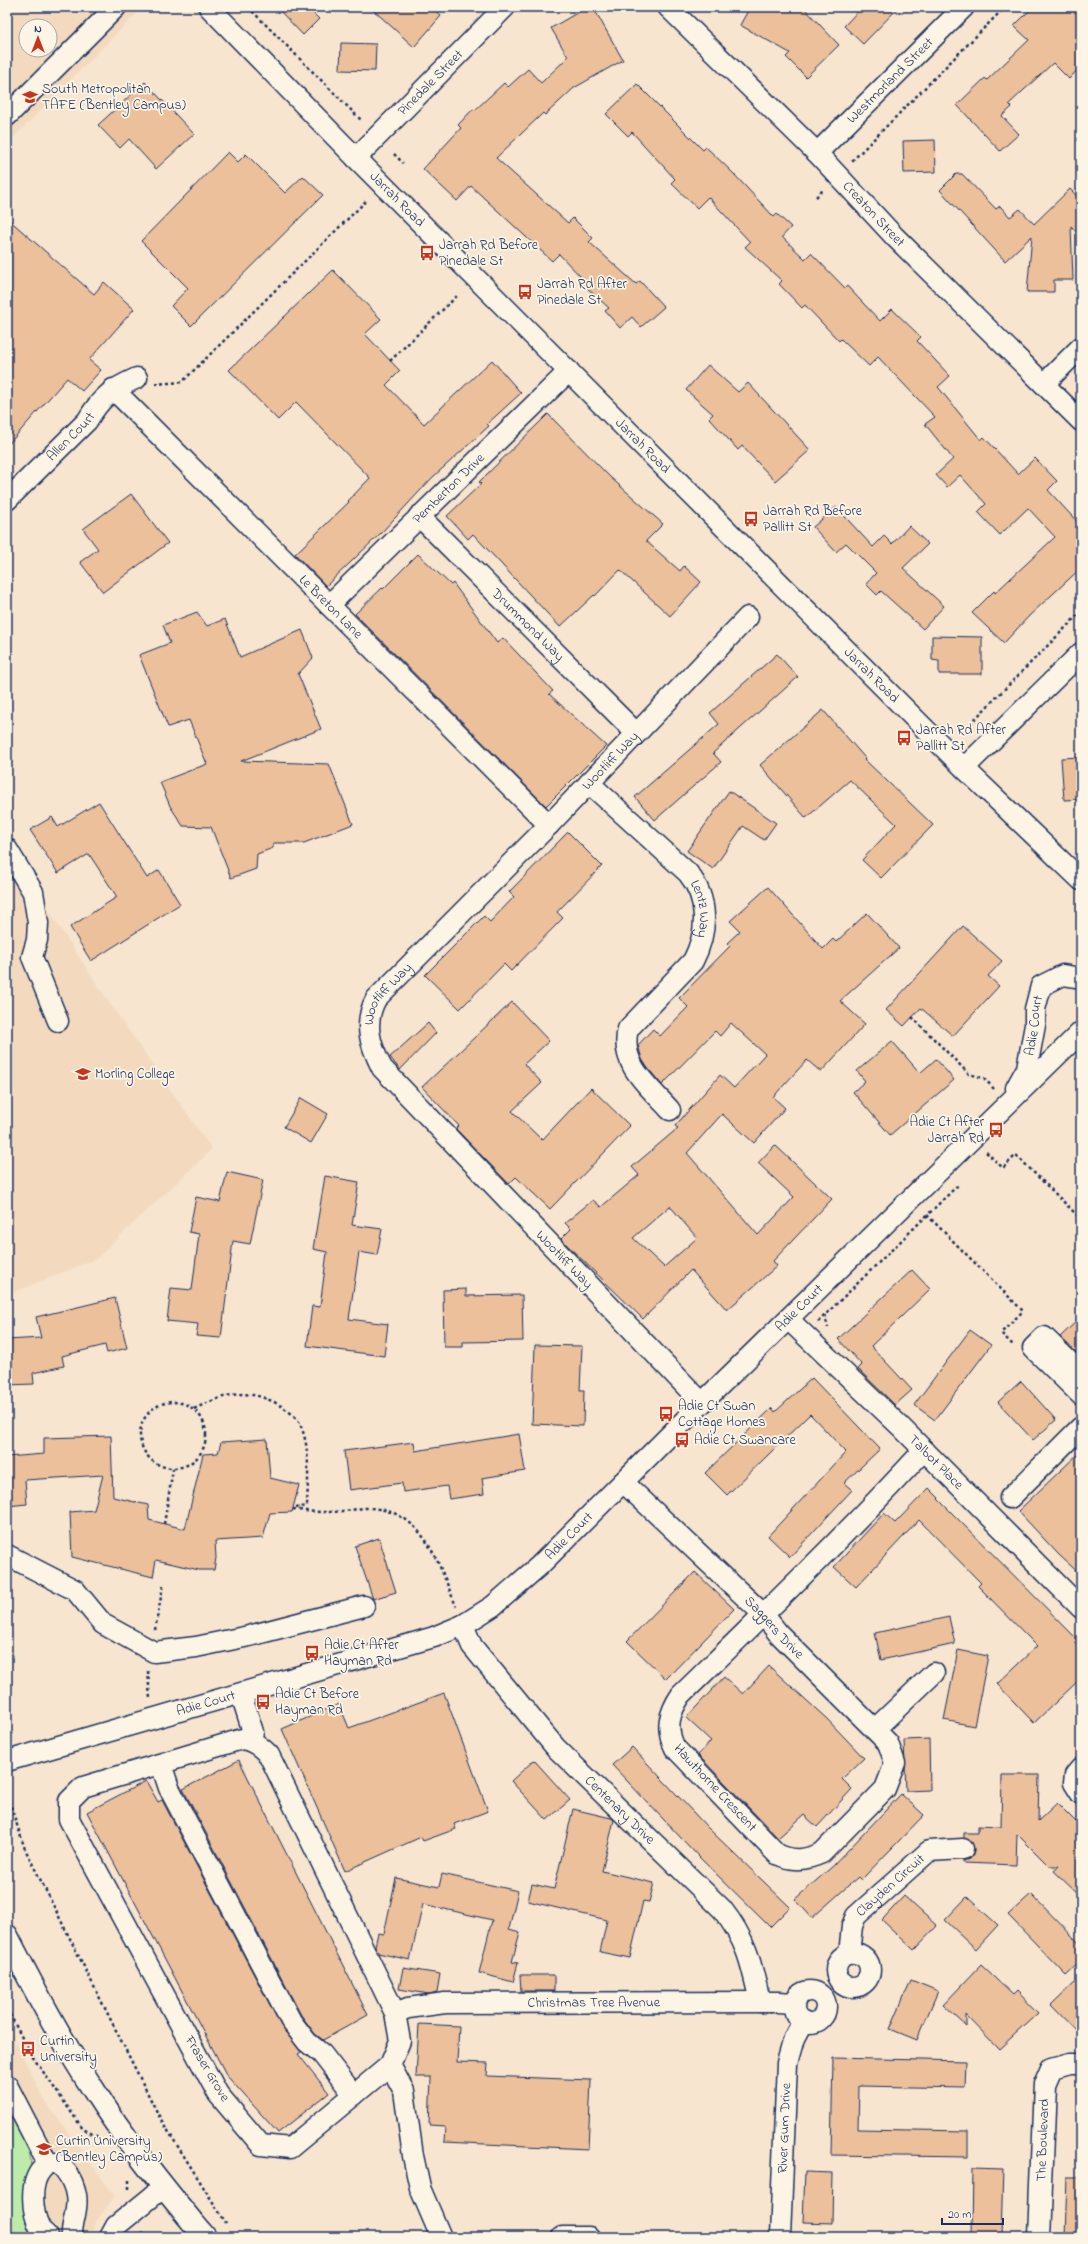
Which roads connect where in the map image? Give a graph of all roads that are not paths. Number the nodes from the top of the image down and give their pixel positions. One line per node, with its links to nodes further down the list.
1 (116, 7): 6 (street)
2 (210, 7): 8 (street, Jarrah Road)
3 (505, 7): 8 (street, Pinedale Street)
4 (668, 7): 7 (street, Creaton Street)
5 (964, 7): 7 (street, Westmorland Street)
6 (7, 116)
7 (817, 153): 12 (street, Creaton Street)
8 (356, 158): 10 (street, Jarrah Road)
9 (1081, 347): 12 (street)
10 (569, 371): 16 (street, Pemberton Drive); 21 (street, Jarrah Road)
11 (137, 378): 13 (street, Allen Court)
12 (1044, 384): 14 (street, Creaton Street)
13 (113, 389): 15 (street, Allen Court); 17 (street, Le Breton Lane)
14 (1081, 420)
15 (7, 500)
16 (419, 516): 17 (street, Pemberton Drive); 20 (street, Drummond Way)
17 (329, 605): 23 (street, Le Breton Lane)
18 (748, 617): 20 (street, Wootliff Way)
19 (1081, 653): 21 (street)
20 (636, 734): 22 (street, Wootliff Way)
21 (964, 768): 25 (street, Jarrah Road)
22 (589, 783): 23 (street, Wootliff Way); 30 (street, Lentz Way)
23 (549, 825): 34 (street, Wootliff Way)
24 (7, 849): 27 (street)
25 (1081, 880)
26 (1081, 978): 29 (street, Adie Court)
27 (58, 1021)
28 (1081, 1032): 29 (street, Adie Court)
29 (1007, 1104): 31 (street, Adie Court)
30 (670, 1110)
31 (788, 1319): 34 (street, Adie Court); 36 (street, Talbot Place)
32 (1081, 1373): 33 (street)
33 (1081, 1395)
34 (702, 1403): 37 (street, Adie Court)
35 (1081, 1427): 38 (street)
36 (924, 1450): 41 (street, Talbot Place); 42 (street, Hawthorne Crescent)
37 (623, 1482): 42 (street, Saggers Drive); 43 (street, Adie Court)
38 (1010, 1498)
39 (7, 1555): 40 (street)
40 (364, 1606)
41 (1081, 1608)
42 (763, 1614): 46 (street, Saggers Drive); 51 (street, Hawthorne Crescent)
43 (463, 1625): 45 (street, Adie Court); 58 (street, Centenary Drive)
44 (934, 1673): 46 (street)
45 (240, 1694): 47 (street); 48 (street, Adie Court)
46 (875, 1729): 51 (street, Saggers Drive)
47 (250, 1741): 49 (street, Fraser Grove); 60 (street, Fraser Grove)
48 (7, 1761)
49 (161, 1764): 65 (street); 65 (street, Fraser Grove)
50 (1081, 1768): 52 (street)
51 (885, 1789)
52 (1081, 1794)
53 (963, 1849): 55 (street, Clayden Circuit)
54 (7, 1936): 68 (main road)
55 (849, 1954): 56 (street); 56 (street)
56 (842, 1982): 57 (street)
57 (823, 1997): 59 (street); 61 (street)
58 (760, 2002): 59 (street, Christmas Tree Avenue); 60 (street, Christmas Tree Avenue)
59 (794, 2003): 61 (street)
60 (395, 2013): 63 (street, Fraser Grove)
61 (803, 2021): 75 (street, River Gum Drive)
62 (1081, 2063): 76 (street, The Boulevard)
63 (390, 2065): 65 (street, Fraser Grove); 72 (street)
64 (7, 2085): 66 (street)
65 (354, 2095)
66 (12, 2104): 67 (street)
67 (48, 2164): 69 (street); 69 (street)
68 (164, 2187): 70 (street); 71 (main road)
69 (58, 2235)
70 (110, 2237)
71 (205, 2237)
72 (441, 2237)
73 (562, 2237): 74 (street)
74 (589, 2237)
75 (780, 2237)
76 (1038, 2237)

